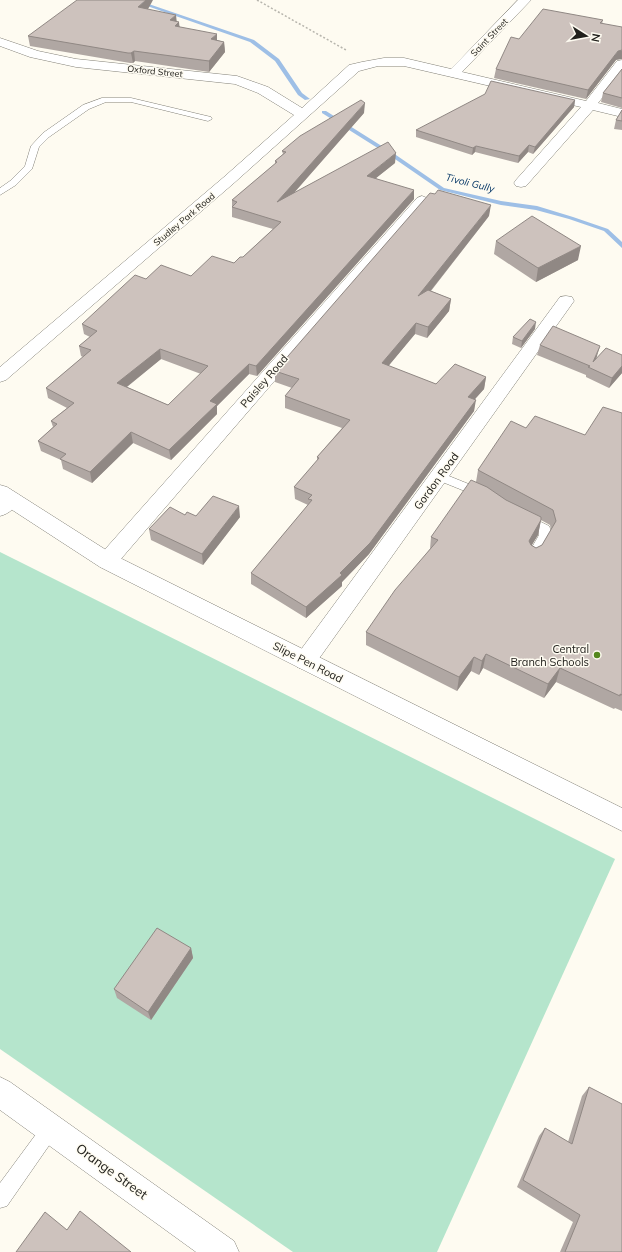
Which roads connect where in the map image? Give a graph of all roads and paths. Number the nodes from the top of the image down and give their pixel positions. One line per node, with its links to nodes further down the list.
1 (257, 0): 4 (path)
2 (525, 0): 6 (street, Saint Street)
3 (0, 42): 9 (street, Oxford Street)
4 (369, 63): 6 (street, Studley Park Road); 9 (street, Studley Park Road)
5 (622, 64): 7 (street)
6 (454, 74): 7 (street, Studley Park Road)
7 (590, 105): 8 (street, Studley Park Road); 11 (street)
8 (622, 113)
9 (303, 115): 15 (street, Studley Park Road)
10 (208, 119): 12 (lane)
11 (521, 183)
12 (0, 192)
13 (422, 201): 21 (street, Paisley Road)
14 (566, 301): 16 (street, Gordon Road)
15 (0, 376)
16 (440, 476): 18 (lane); 22 (street, Gordon Road)
17 (4, 500): 21 (street, Slipe Pen Road)
18 (495, 501)
19 (514, 513): 20 (lane)
20 (533, 556)
21 (107, 561): 22 (street, Slipe Pen Road)
22 (305, 661): 23 (street, Slipe Pen Road)
23 (622, 820)
24 (0, 1092): 25 (street, Orange Street)
25 (51, 1128): 26 (lane); 27 (street, Orange Street)
26 (0, 1199)
27 (223, 1252)

